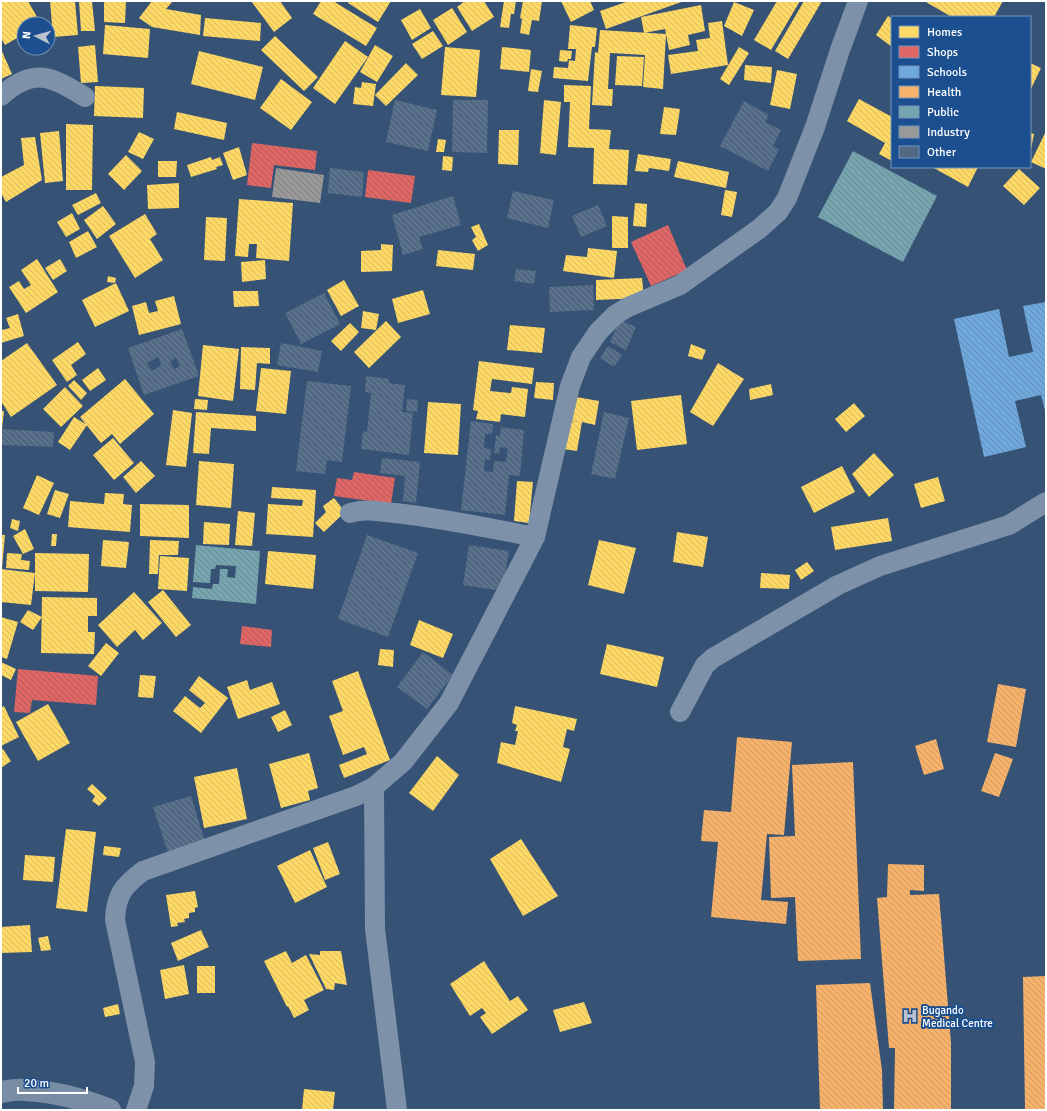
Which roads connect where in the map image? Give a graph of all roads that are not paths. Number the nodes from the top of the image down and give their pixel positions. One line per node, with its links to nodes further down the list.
1 (858, 1): 6 (street)
2 (1, 96): 3 (street)
3 (85, 97)
4 (1046, 502): 7 (street)
5 (350, 513): 6 (street)
6 (535, 537): 8 (street)
7 (680, 712)
8 (374, 787): 11 (street); 12 (street)
9 (1, 1092): 10 (main road)
10 (110, 1110)
11 (136, 1110)
12 (397, 1110)

